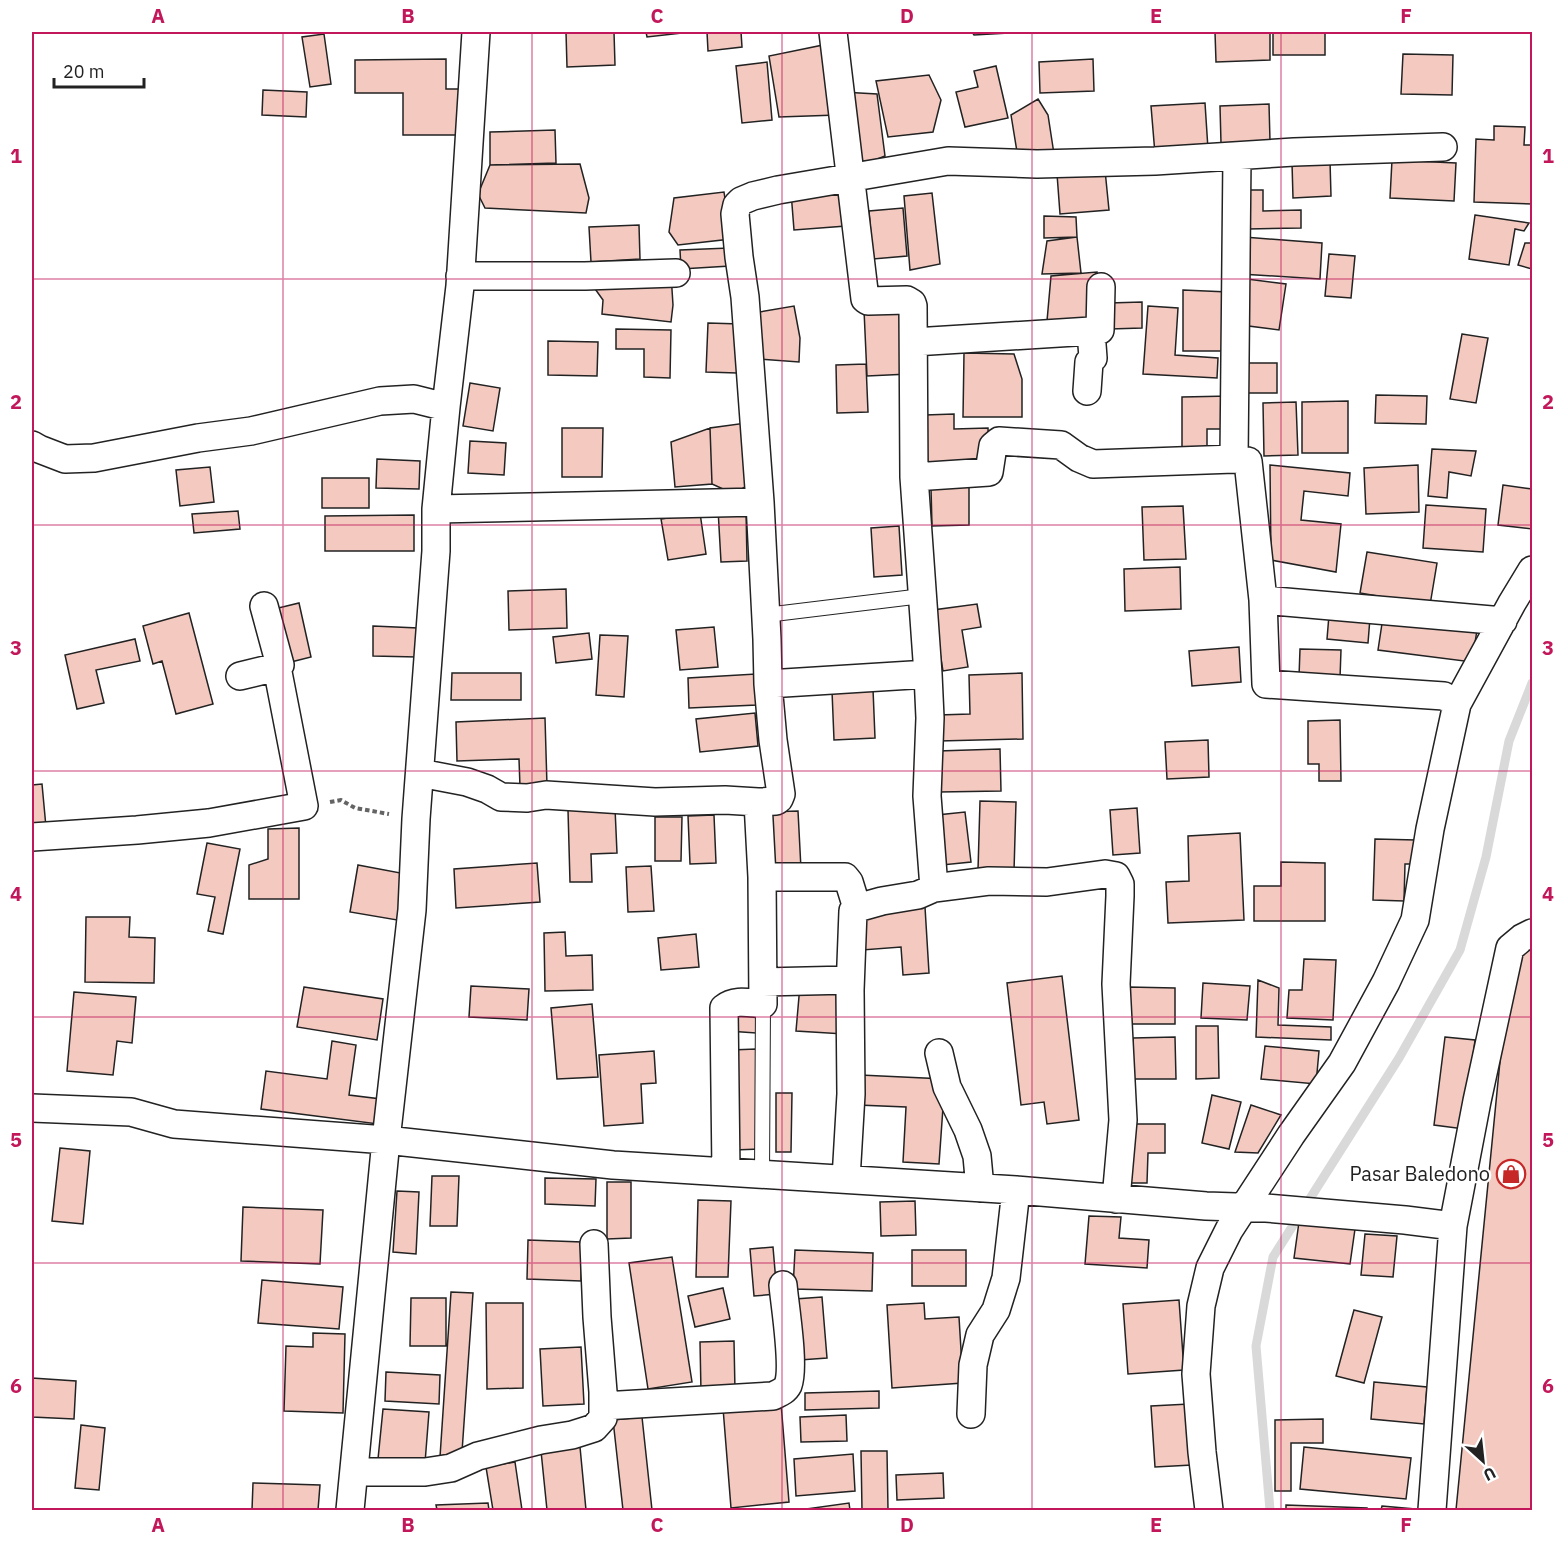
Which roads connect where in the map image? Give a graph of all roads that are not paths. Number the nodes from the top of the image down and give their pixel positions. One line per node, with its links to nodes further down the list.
1 (476, 32): 7 (street)
2 (833, 32): 5 (street)
3 (1443, 147): 4 (street)
4 (1237, 156): 5 (street); 14 (street)
5 (850, 178): 10 (street); 16 (street)
6 (676, 273): 7 (street)
7 (460, 276): 12 (street)
8 (1101, 287): 9 (street)
9 (1091, 330): 10 (street); 11 (street)
10 (914, 342): 15 (street)
11 (1087, 391)
12 (446, 407): 13 (street); 17 (street)
13 (32, 445)
14 (1234, 459): 15 (street); 20 (street)
15 (914, 477): 19 (street)
16 (760, 502): 17 (street); 22 (street)
17 (436, 509): 29 (street)
18 (1533, 570): 23 (street)
19 (922, 596): 22 (lane); 25 (street)
20 (1263, 600): 23 (street); 28 (street)
21 (264, 606): 24 (street)
22 (766, 615): 27 (street)
23 (1503, 621): 28 (street)
24 (277, 668): 26 (street); 31 (street)
25 (928, 674): 27 (street); 33 (street)
26 (240, 676)
27 (768, 684): 30 (street)
28 (1457, 704): 47 (street)
29 (420, 773): 30 (street); 40 (street)
30 (758, 802): 32 (street)
31 (32, 837)
32 (762, 877): 34 (street); 37 (street)
33 (934, 888): 34 (street); 46 (street)
34 (857, 908): 36 (street)
35 (1533, 933): 48 (street)
36 (850, 980): 37 (street); 43 (street)
37 (763, 993): 41 (street); 42 (lane)
38 (939, 1053): 44 (street)
39 (32, 1108): 40 (street)
40 (386, 1140): 41 (street); 53 (street)
41 (726, 1172): 42 (street)
42 (762, 1175): 43 (street)
43 (846, 1179): 44 (street)
44 (980, 1188): 45 (street)
45 (1016, 1190): 46 (street); 52 (street)
46 (1116, 1199): 47 (street)
47 (1255, 1207): 48 (street); 55 (street)
48 (1453, 1226): 56 (street)
49 (594, 1244): 51 (street)
50 (783, 1285): 51 (street)
51 (603, 1406): 53 (street)
52 (971, 1414)
53 (354, 1472): 54 (street)
54 (350, 1510)
55 (1209, 1510)
56 (1432, 1510)

